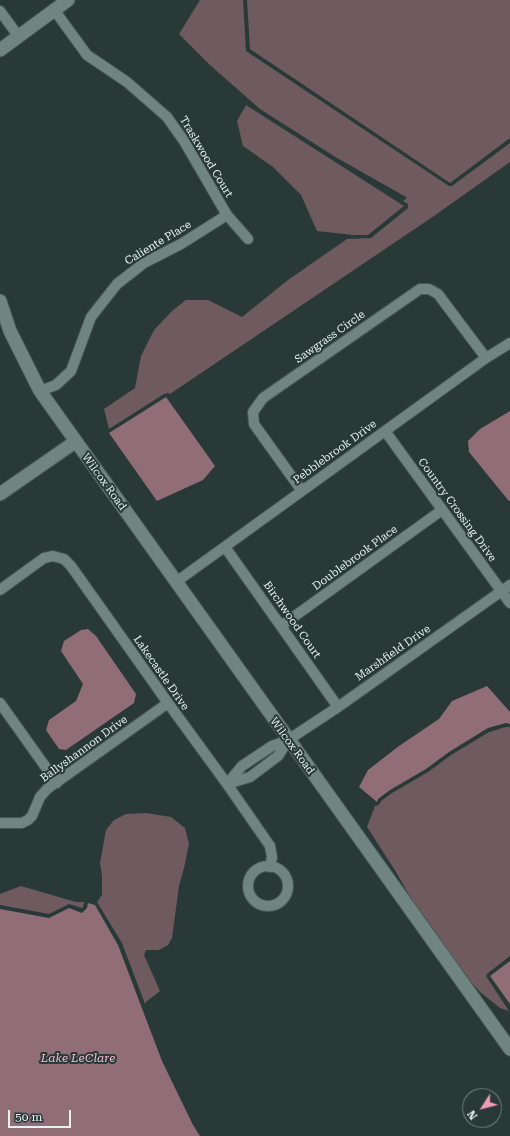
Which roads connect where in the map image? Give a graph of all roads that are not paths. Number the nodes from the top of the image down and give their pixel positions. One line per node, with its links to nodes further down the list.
1 (68, 0): 3 (street)
2 (0, 11): 4 (street)
3 (55, 11): 4 (street); 6 (street, Traskwood Court)
4 (19, 37): 5 (street)
5 (0, 50)
6 (227, 215): 7 (street, Traskwood Court); 11 (street, Caliente Place)
7 (248, 239)
8 (0, 301): 11 (street, Wilcox Road)
9 (510, 343): 10 (street, Pebblebrook Drive)
10 (486, 358): 12 (street, Pebblebrook Drive); 14 (street, Sawgrass Circle)
11 (40, 391): 13 (street, Wilcox Road)
12 (385, 431): 14 (street, Pebblebrook Drive); 16 (street, Country Crossing Drive)
13 (75, 442): 15 (street); 18 (street, Wilcox Road)
14 (302, 491): 17 (street, Pebblebrook Drive)
15 (0, 494)
16 (442, 510): 21 (street, Country Crossing Drive); 23 (street, Doublebrook Place)
17 (225, 547): 18 (street, Pebblebrook Drive); 23 (street, Birchwood Court)
18 (176, 582): 27 (street, Wilcox Road)
19 (510, 584): 21 (street, Marshfield Drive)
20 (0, 590): 25 (street, Lakecastle Drive)
21 (501, 591): 22 (street, Country Crossing Drive); 26 (street, Marshfield Drive)
22 (510, 603)
23 (281, 626): 26 (street, Birchwood Court)
24 (0, 703): 28 (street)
25 (168, 703): 28 (street, Ballyshannon Drive); 29 (street, Lakecastle Drive)
26 (338, 706): 27 (street, Marshfield Drive)
27 (288, 740): 29 (street, Marshfield Drive); 32 (street, Wilcox Road)
28 (57, 783): 30 (street, Ballyshannon Drive)
29 (227, 784): 31 (street, Lakecastle Drive)
30 (0, 823)
31 (270, 867)
32 (510, 1049)

